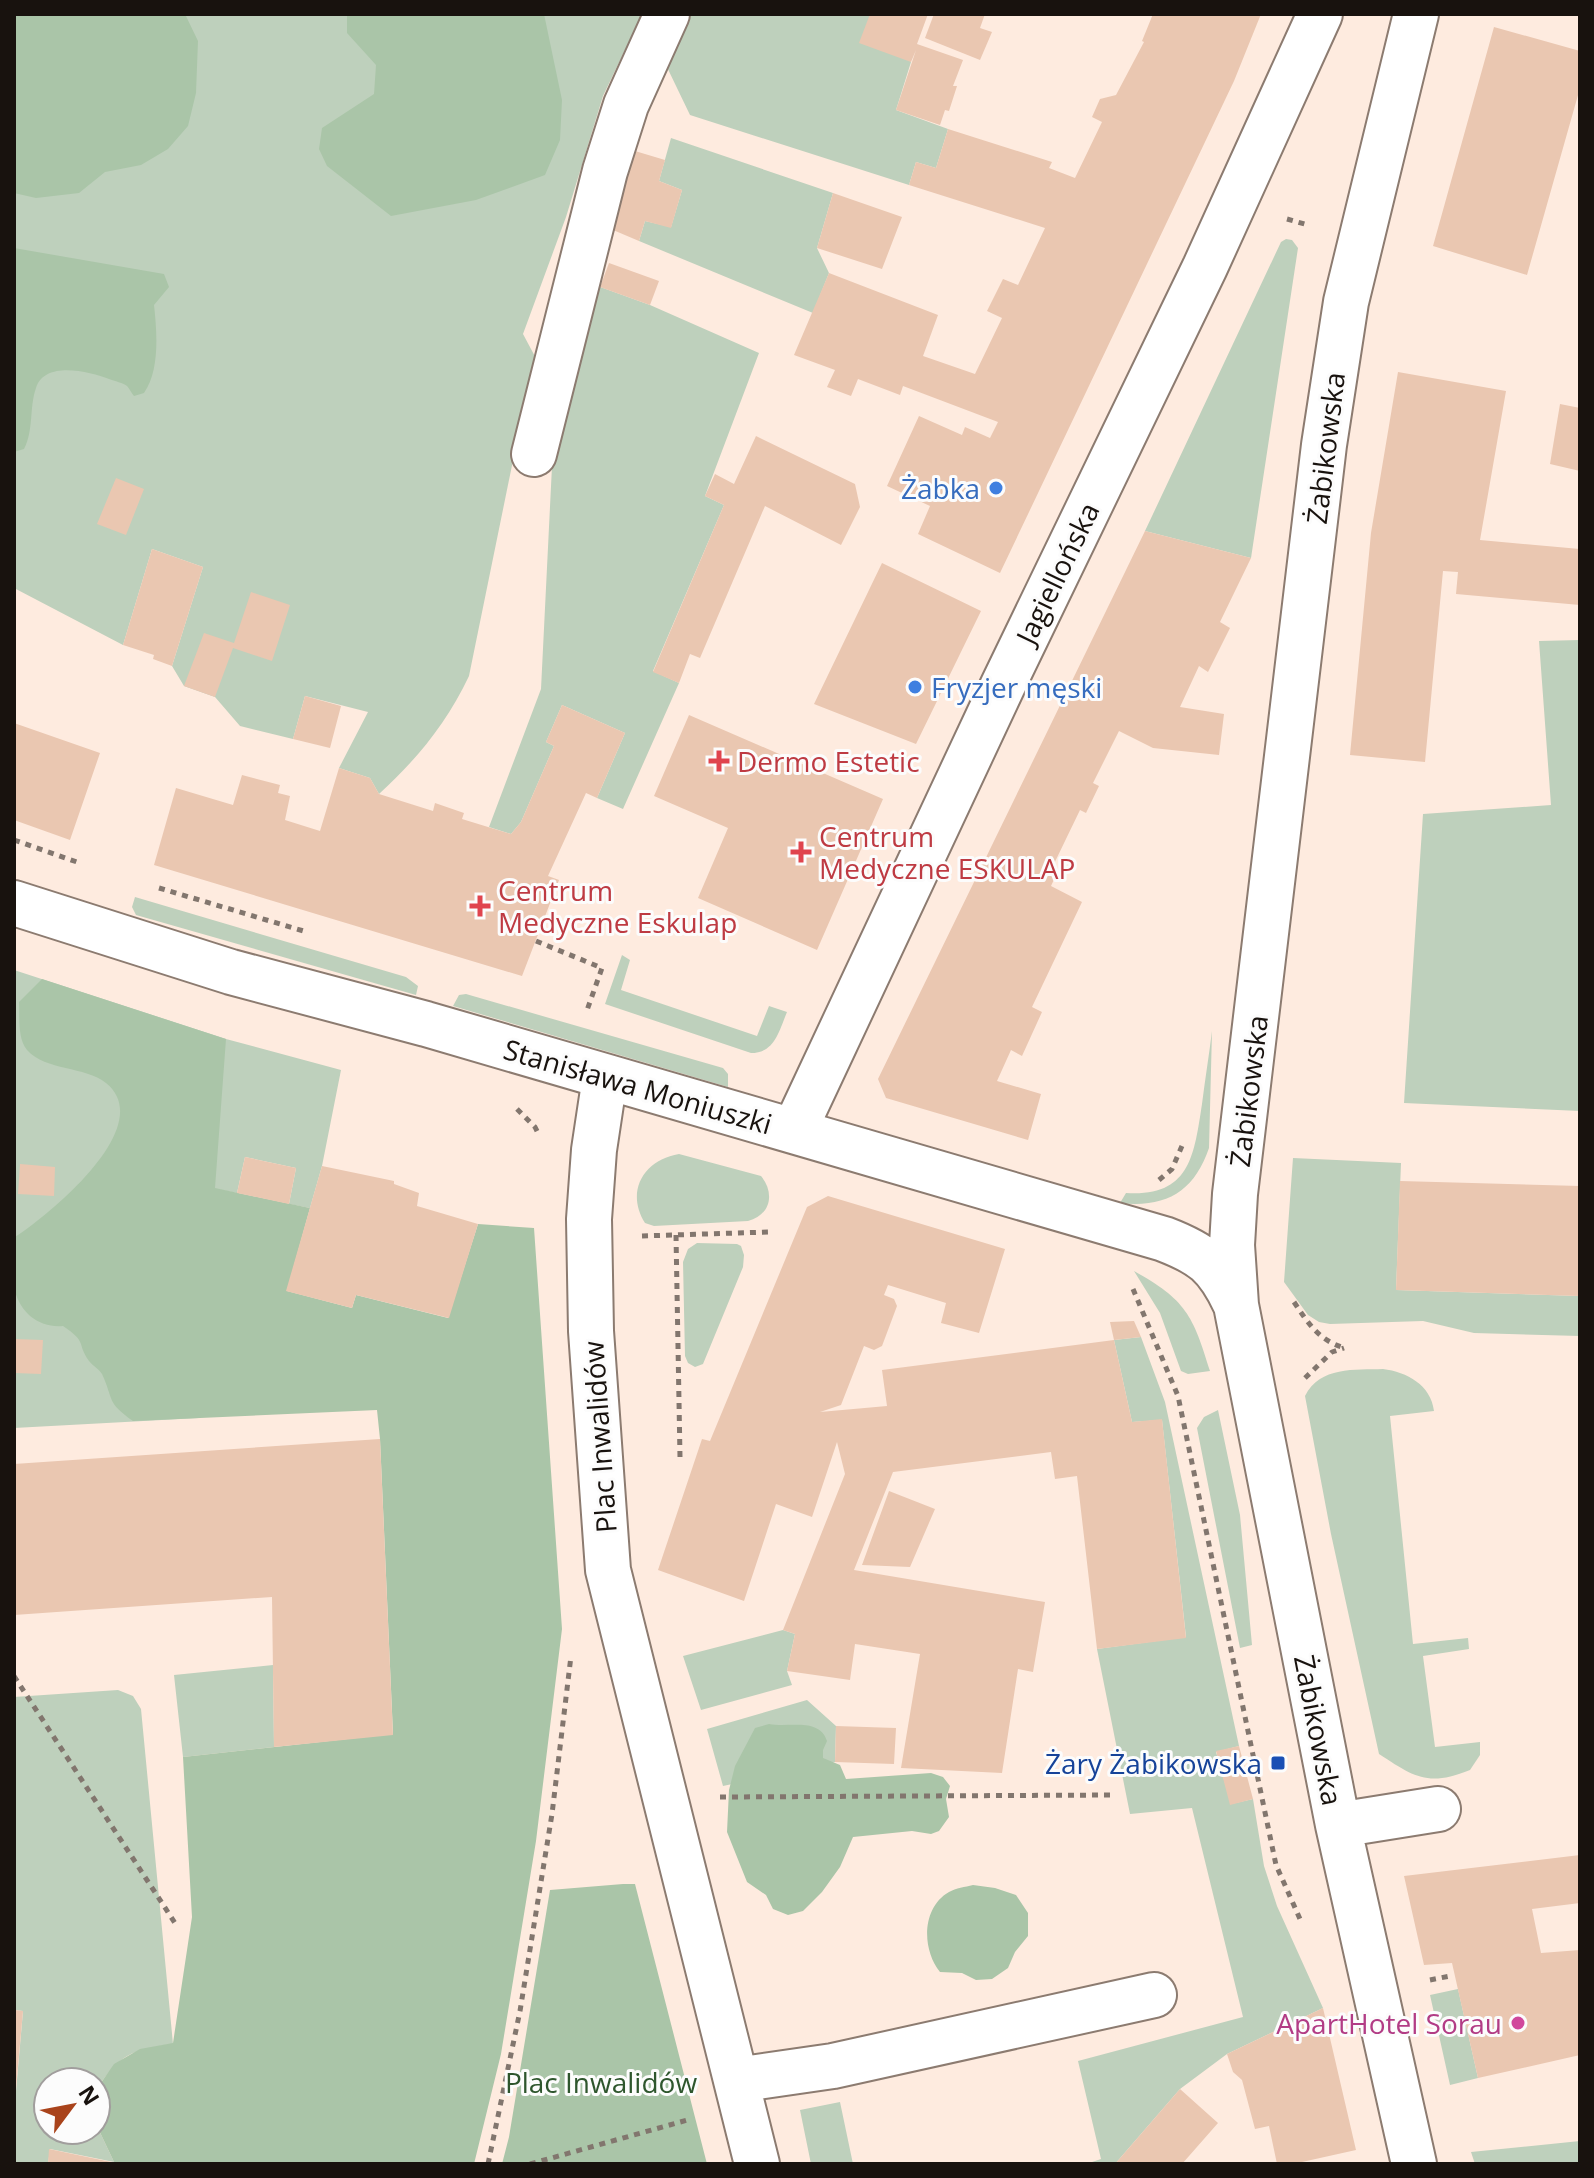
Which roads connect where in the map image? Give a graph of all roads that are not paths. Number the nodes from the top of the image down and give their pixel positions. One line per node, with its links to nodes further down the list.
1 (667, 14): 4 (street)
2 (1320, 14): 7 (street, Jagiellońska)
3 (1416, 14): 8 (street, Żabikowska)
4 (534, 454)
5 (14, 903): 6 (street, Stanisława Moniuszki)
6 (605, 1077): 7 (street, Stanisława Moniuszki); 12 (street, Plac Inwalidów)
7 (794, 1131): 8 (street, Stanisława Moniuszki)
8 (1236, 1305): 10 (street, Żabikowska)
9 (1438, 1809): 10 (street)
10 (1338, 1825): 14 (street, Żabikowska)
11 (1154, 1995): 12 (street)
12 (736, 2080): 13 (street, Plac Inwalidów)
13 (757, 2164)
14 (1414, 2164)

